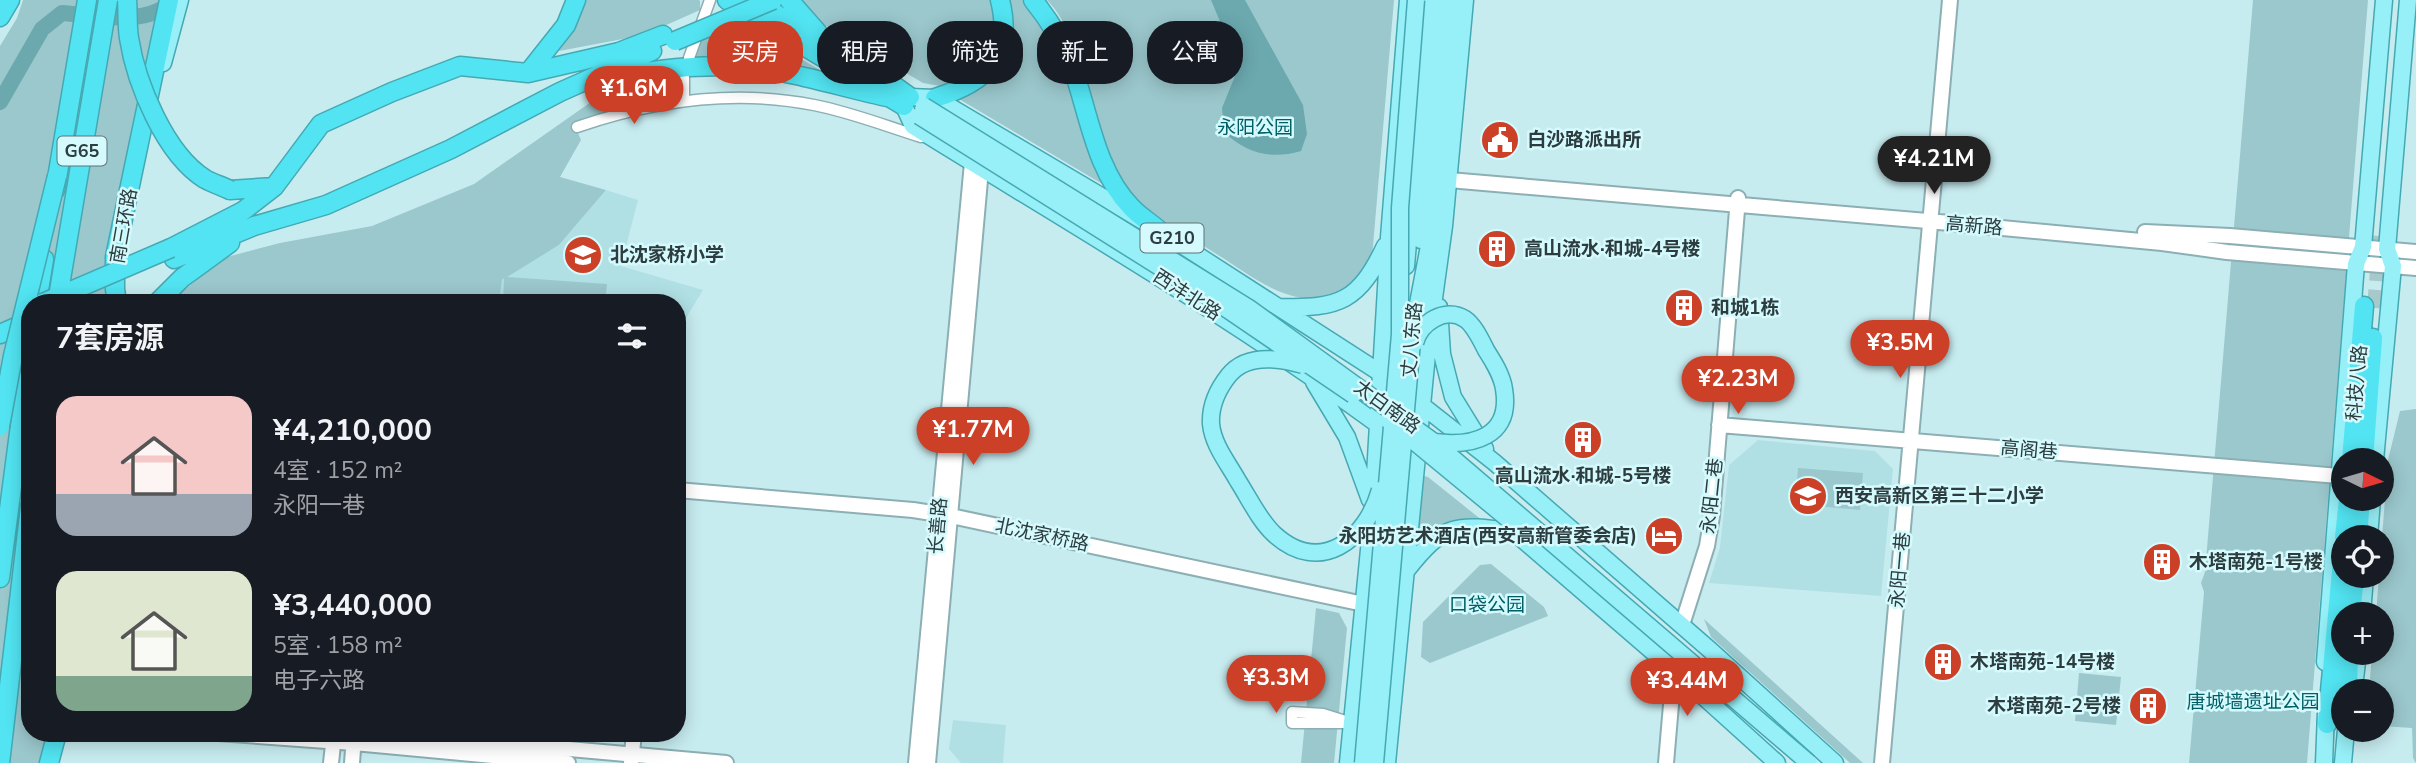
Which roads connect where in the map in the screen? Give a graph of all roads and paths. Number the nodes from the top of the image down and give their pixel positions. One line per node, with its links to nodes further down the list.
1 (2, 0): 27 (main road)
2 (10, 0): 28 (highway)
3 (88, 0): 43 (highway, G65)
4 (108, 0): 63 (highway, G65, bridge)
5 (127, 0): 45 (highway, bridge)
6 (169, 0): 41 (highway, 南三环路, bridge)
7 (180, 0): 41 (main road, 南三环路)
8 (576, 0): 33 (highway)
9 (710, 0): 32 (street)
10 (727, 0): 38 (highway)
11 (745, 0): 30 (highway)
12 (752, 0): 31 (highway)
13 (773, 0): 30 (highway, bridge)
14 (789, 0): 29 (highway)
15 (1000, 0): 38 (highway)
16 (1033, 0): 51 (highway)
17 (1408, 0): 52 (main road)
18 (1416, 0): 73 (main road, bridge)
19 (1429, 0): 73 (main road, 丈八东路, bridge)
20 (1441, 0): 73 (main road, 丈八东路)
21 (1453, 0): 73 (main road)
22 (1465, 0): 44 (main road)
23 (1950, 0): 49 (street, 永阳一巷)
24 (1959, 0): 49 (street, 永阳一巷)
25 (2385, 0): 47 (main road)
26 (2408, 0): 48 (main road)
27 (0, 6)
28 (0, 17)
29 (817, 31)
30 (669, 38): 33 (highway); 36 (highway)
31 (817, 38)
32 (689, 58)
33 (528, 73): 45 (highway)
34 (684, 77): 37 (street)
35 (889, 84): 38 (highway)
36 (560, 92): 38 (highway); 50 (highway)
37 (684, 100): 39 (street); 40 (street)
38 (914, 104): 40 (main road, 西沣北路); 51 (main road, 西沣北路 / G210); 76 (main road, 太白南路, bridge); 84 (main road, 太白南路, bridge)
39 (577, 127)
40 (938, 142): 42 (main road, 西沣北路)
41 (138, 150): 66 (highway, 南三环路)
42 (976, 166): 76 (main road, 西沣北路); 96 (street, 长善路)
43 (57, 176): 61 (highway, bridge); 62 (highway, G65, bridge)
44 (1449, 176): 46 (street, 高新路); 60 (main road)
45 (274, 187): 56 (highway)
46 (1738, 200): 49 (street, 高新路); 81 (street, 永阳二巷)
47 (2367, 205): 48 (street); 53 (main road)
48 (2390, 207): 54 (main road)
49 (1935, 218): 53 (street, 高新路); 57 (street, 高新路); 83 (street, 永阳一巷)
50 (254, 226): 56 (highway); 67 (highway)
51 (1160, 230): 68 (main road, 西沣北路 / G210)
52 (1390, 237): 68 (main road); 77 (main road)
53 (2363, 247): 54 (street, 高新路); 57 (main road)
54 (2387, 249): 55 (street, 高新路); 58 (main road)
55 (2416, 252)
56 (173, 253): 64 (highway, bridge); 65 (highway)
57 (2356, 264): 58 (street, 高新路); 85 (main road)
58 (2393, 266): 59 (street, 高新路); 88 (main road)
59 (2416, 268)
60 (1437, 275): 78 (main road); 91 (main road)
61 (28, 294)
62 (38, 294)
63 (59, 294)
64 (66, 294)
65 (90, 294)
66 (117, 294)
67 (166, 294)
68 (1278, 306): 77 (main road, 西沣北路 / G210)
69 (21, 313): 70 (highway)
70 (0, 321)
71 (21, 323): 82 (highway, bridge)
72 (21, 325): 74 (highway)
73 (1407, 332): 75 (main road, 丈八东路, bridge); 90 (main road, 丈八东路, bridge)
74 (0, 334)
75 (1410, 362): 84 (main road, bridge); 127 (main road, 丈八东路, bridge)
76 (1311, 372): 80 (main road, 西沣北路); 90 (main road, bridge); 94 (main road); 131 (main road, 太白南路, bridge)
77 (1382, 374): 78 (main road, 西沣北路 / G210); 80 (main road)
78 (1422, 405): 89 (main road); 91 (main road, 太白南路)
79 (21, 418): 99 (highway)
80 (1379, 424): 89 (main road, 西沣北路); 94 (main road)
81 (1719, 425): 83 (street, 高阁巷); 104 (street, 永阳二巷)
82 (0, 426)
83 (1916, 441): 92 (street, 高阁巷); 134 (street, 永阳一巷); 135 (street, 永阳一巷)
84 (1434, 442): 132 (main road, 太白南路, bridge)
85 (2341, 448)
86 (2352, 448): 87 (highway, 科技八路)
87 (2364, 448)
88 (2376, 448)
89 (1417, 454): 97 (main road, 太白南路); 98 (main road)
90 (1388, 459): 126 (main road, 丈八东路, bridge)
91 (1494, 463): 104 (main road, 太白南路)
92 (2331, 476)
93 (686, 492): 96 (street, 北沈家桥路)
94 (1373, 509): 102 (main road)
95 (2336, 511): 109 (main road)
96 (945, 515): 102 (street, 北沈家桥路); 123 (street, 长善路); 124 (street, 长善路)
97 (1515, 532): 98 (main road); 106 (main road, 太白南路)
98 (1406, 571): 103 (main road)
99 (0, 578)
100 (21, 580): 107 (highway)
101 (2339, 588): 109 (highway)
102 (1363, 604): 103 (street, 北沈家桥路); 108 (main road)
103 (1402, 610): 128 (main road)
104 (1682, 625): 133 (main road, 太白南路)
105 (21, 635): 107 (highway)
106 (1674, 670): 129 (street); 130 (main road, 太白南路)
107 (4, 721): 117 (highway)
108 (1352, 723): 108 (street); 125 (main road)
109 (2327, 724): 136 (main road)
110 (56, 742): 118 (highway)
111 (334, 742): 119 (street)
112 (354, 742): 120 (street)
113 (388, 742): 121 (street)
114 (477, 742): 116 (street)
115 (2345, 742): 137 (main road)
116 (632, 758): 122 (street)
117 (1, 763)
118 (49, 763)
119 (331, 763)
120 (352, 763)
121 (568, 763)
122 (726, 763)
123 (916, 763)
124 (928, 763)
125 (1348, 763)
126 (1363, 763)
127 (1375, 763)
128 (1387, 763)
129 (1666, 763)
130 (1777, 763)
131 (1793, 763)
132 (1809, 763)
133 (1835, 763)
134 (1882, 763)
135 (1892, 763)
136 (2324, 763)
137 (2343, 763)

